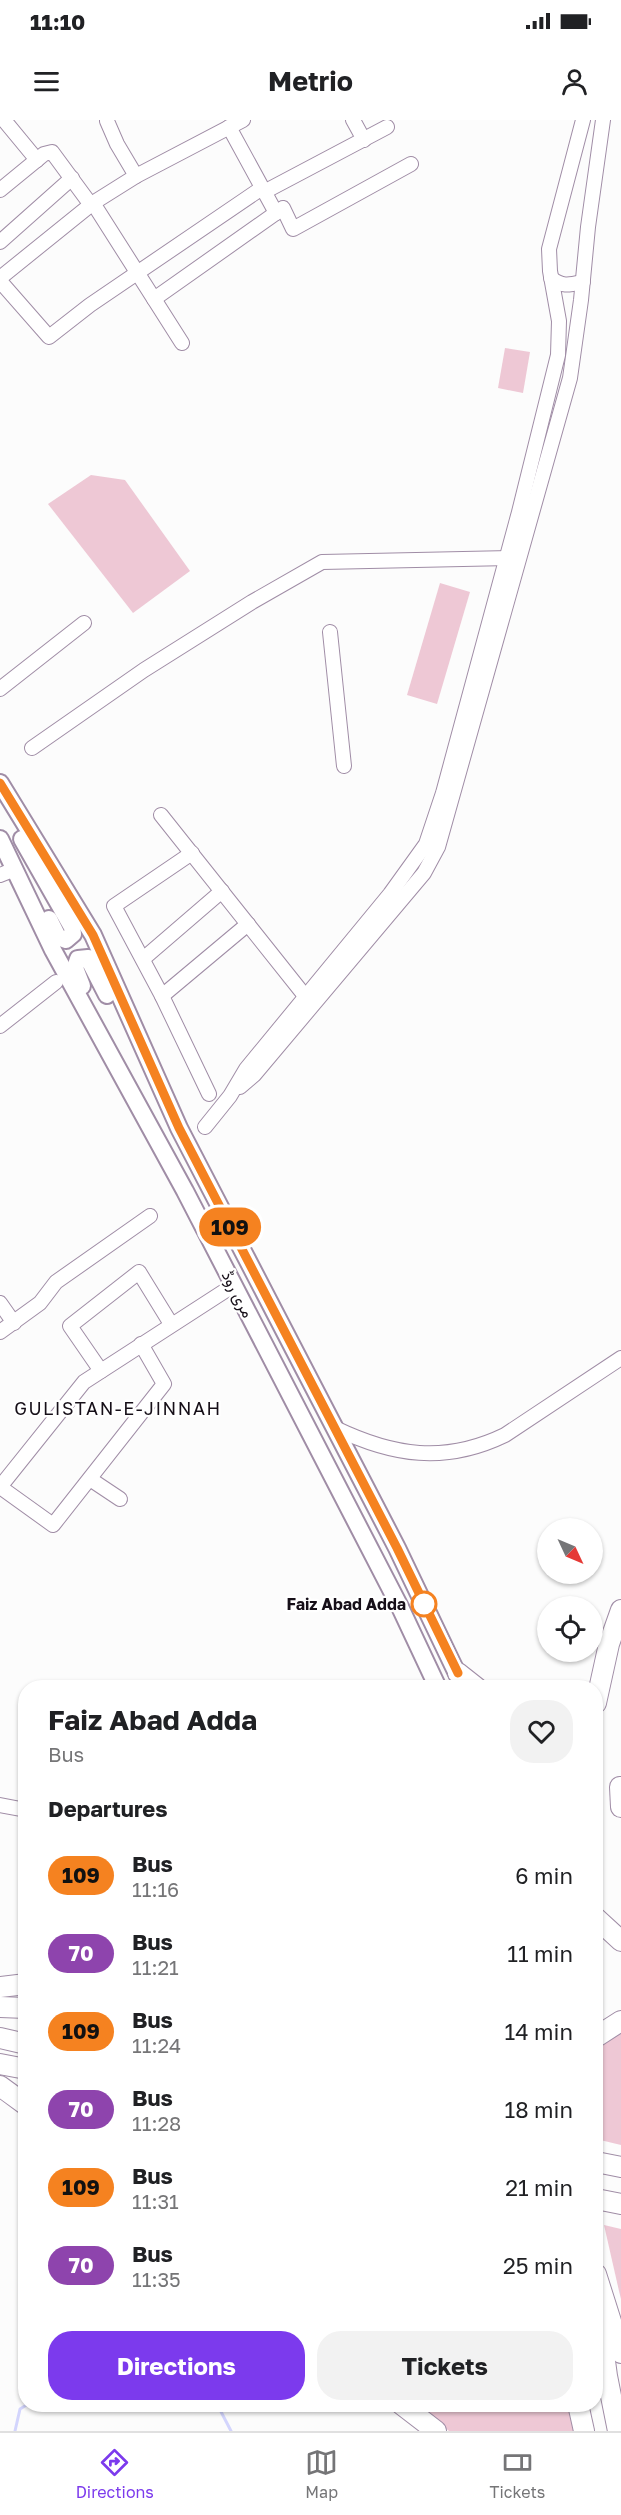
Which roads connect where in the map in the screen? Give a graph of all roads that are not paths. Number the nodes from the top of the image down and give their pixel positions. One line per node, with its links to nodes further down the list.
1 (4, 120): 10 (street)
2 (243, 120): 7 (street)
3 (353, 120): 9 (street)
4 (583, 120): 20 (street)
5 (603, 120): 22 (street)
6 (107, 121): 12 (street)
7 (229, 127): 12 (street); 15 (street)
8 (387, 127): 9 (street)
9 (364, 140): 15 (street)
10 (37, 160): 13 (street); 14 (street)
11 (411, 164): 17 (street)
12 (136, 176): 16 (street)
13 (72, 178): 16 (street); 18 (street)
14 (0, 190)
15 (263, 190): 17 (street); 19 (street)
16 (92, 204): 19 (street); 21 (street)
17 (276, 213): 23 (street)
18 (0, 242)
19 (137, 274): 21 (street); 23 (street)
20 (551, 278): 22 (street); 25 (street)
21 (0, 280)
22 (583, 282): 26 (street)
23 (154, 299): 24 (street)
24 (182, 343)
25 (558, 355): 26 (street); 27 (street)
26 (574, 357): 27 (street)
27 (512, 558): 31 (street); 45 (street); 48 (street)
28 (84, 623): 30 (street)
29 (330, 632): 32 (street)
30 (0, 689)
31 (32, 748)
32 (344, 766)
33 (0, 783): 50 (main road, مری روڈ)
34 (0, 792): 36 (main road)
35 (161, 815): 38 (street)
36 (0, 826)
37 (0, 839): 39 (main road, مری روڈ)
38 (192, 853): 40 (street); 42 (street)
39 (7, 872): 51 (main road, مری روڈ)
40 (222, 891): 41 (street); 42 (street)
41 (248, 924): 44 (street); 45 (street)
42 (143, 959): 44 (street)
43 (56, 982): 46 (street)
44 (162, 996): 47 (street)
45 (306, 996): 48 (street)
46 (0, 1026)
47 (209, 1094)
48 (230, 1096): 49 (street)
49 (205, 1126)
50 (179, 1128): 51 (main road); 61 (main road, مری روڈ)
51 (185, 1191): 53 (main road, مری روڈ)
52 (150, 1216): 55 (street)
53 (234, 1285): 56 (street); 66 (main road, مری روڈ)
54 (0, 1302): 55 (street)
55 (15, 1323): 57 (street)
56 (171, 1324): 58 (street); 60 (street)
57 (0, 1332)
58 (141, 1344): 60 (street); 62 (street)
59 (621, 1358): 61 (street)
60 (101, 1371): 63 (street)
61 (335, 1428): 67 (main road, مری روڈ)
62 (90, 1479): 63 (street); 64 (street)
63 (0, 1487)
64 (120, 1499)
65 (621, 1610): 68 (highway)
66 (434, 1680)
67 (460, 1680)
68 (601, 1680)
69 (620, 1787): 72 (highway)
70 (0, 1805): 71 (street)
71 (18, 1808)
72 (621, 1808)
73 (603, 1924): 74 (highway)
74 (621, 1941)
75 (18, 1985): 76 (highway)
76 (0, 1987)
77 (0, 2007): 78 (highway)
78 (18, 2008)
79 (621, 2021): 80 (highway)
80 (603, 2033)
81 (0, 2038): 82 (highway)
82 (18, 2042)
83 (0, 2064): 84 (highway)
84 (18, 2067)
85 (0, 2086): 86 (highway)
86 (18, 2099)
87 (621, 2160): 88 (highway)
88 (603, 2162)
89 (603, 2163): 90 (highway)
90 (621, 2167)
91 (603, 2200): 92 (highway)
92 (621, 2204)
93 (603, 2296): 95 (highway)
94 (603, 2346): 100 (highway)
95 (621, 2354)
96 (411, 2412): 98 (highway)
97 (580, 2412): 99 (highway)
98 (436, 2431)
99 (584, 2431)
100 (618, 2431)

